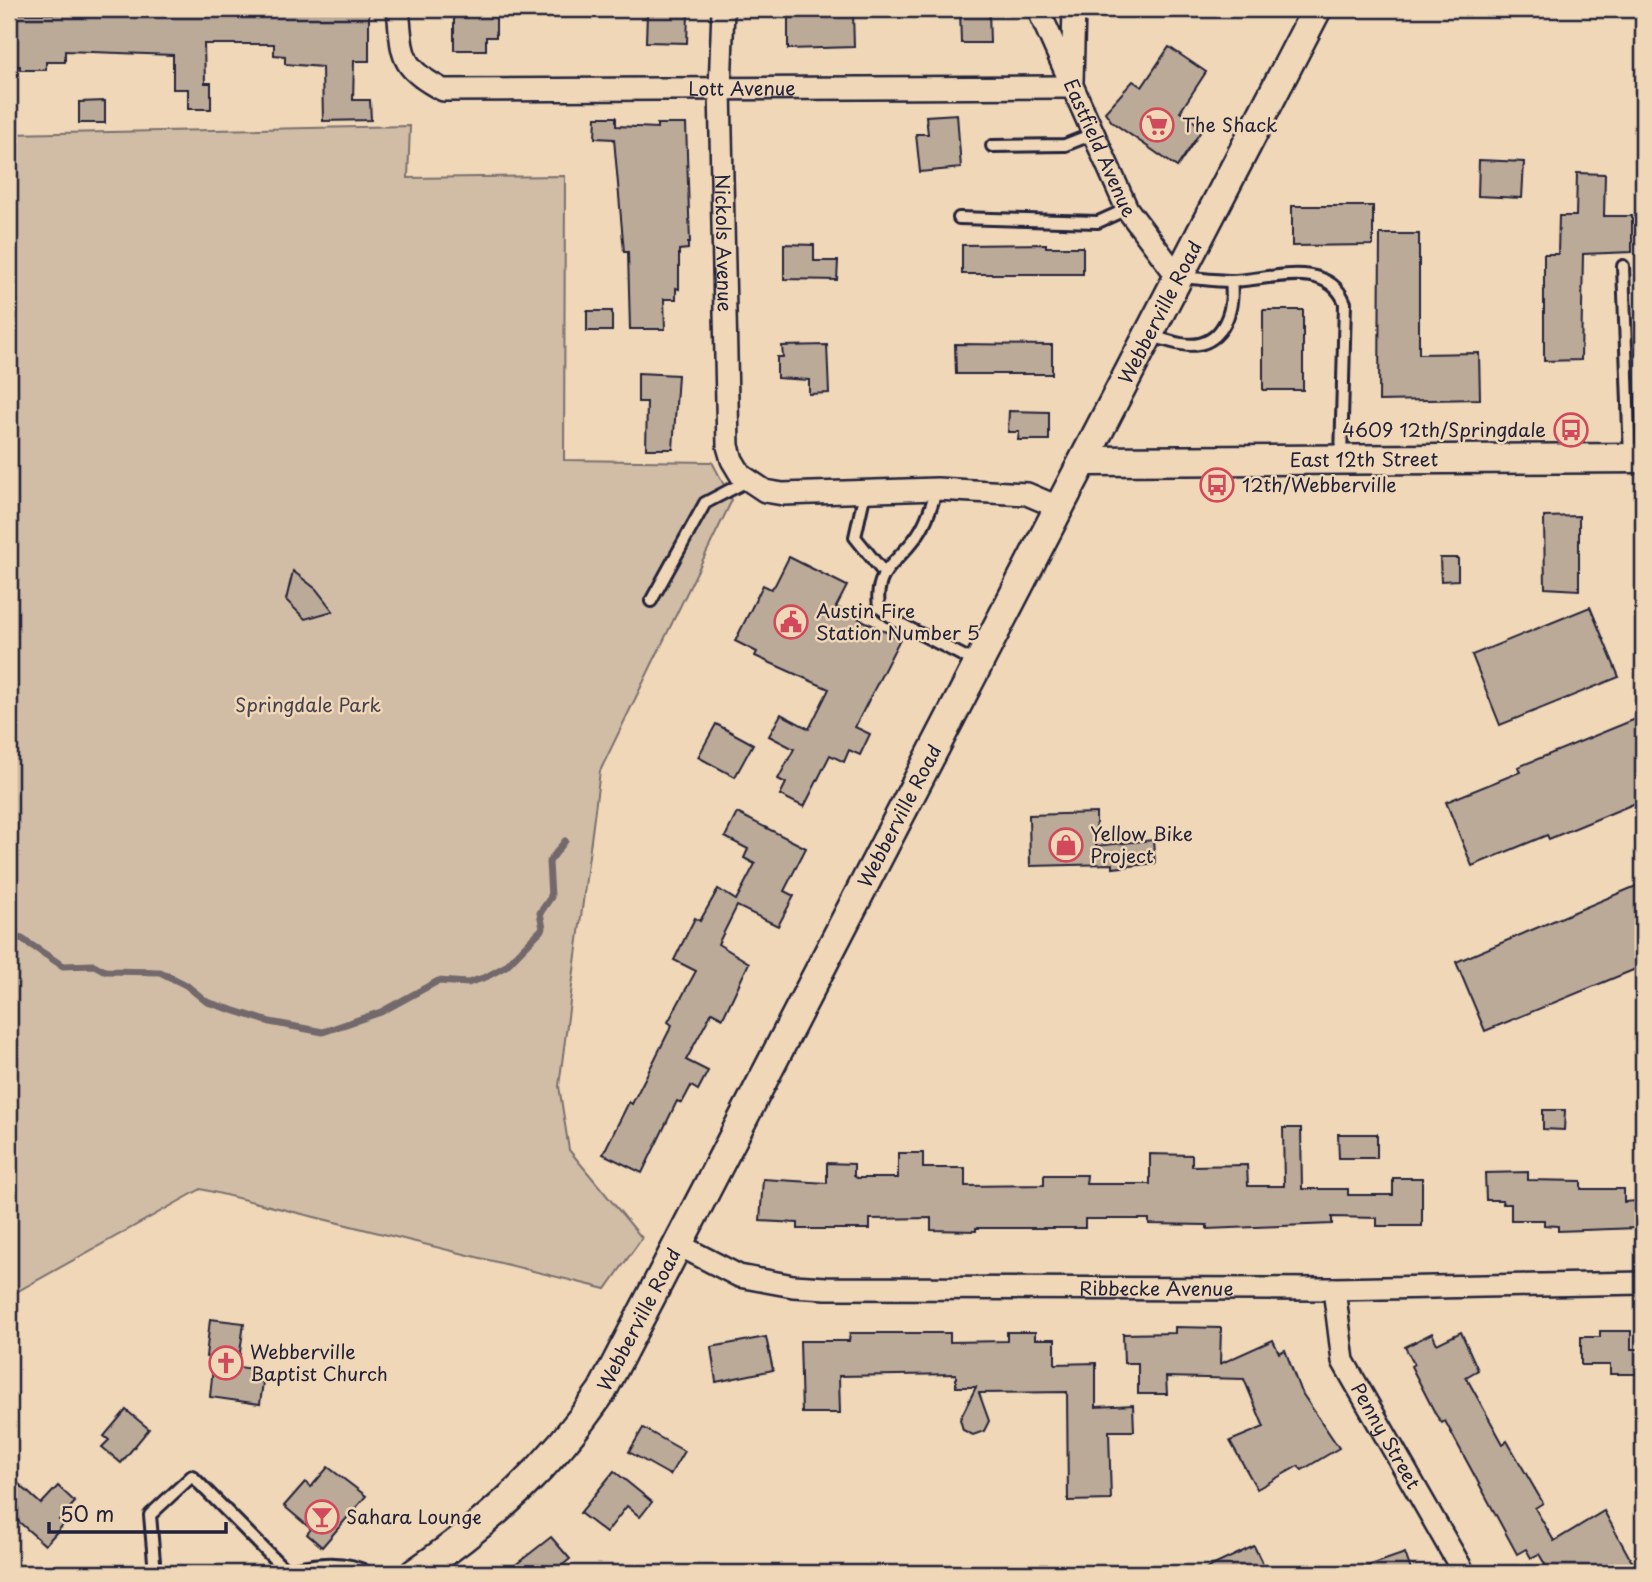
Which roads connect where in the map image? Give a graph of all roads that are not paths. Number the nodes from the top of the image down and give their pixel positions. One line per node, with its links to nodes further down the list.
1 (398, 9): 7 (street, Lott Avenue)
2 (723, 9): 7 (street, Nickols Avenue)
3 (1038, 9): 6 (street, Eastfield Avenue)
4 (1074, 9): 6 (street)
5 (1317, 9): 13 (street, Webberville Road)
6 (1071, 87): 7 (street, Lott Avenue); 8 (street, Eastfield Avenue)
7 (720, 89): 19 (street, Nickols Avenue)
8 (1093, 134): 9 (lane); 10 (street, Eastfield Avenue)
9 (992, 146)
10 (1127, 209): 11 (lane); 13 (street, Eastfield Avenue)
11 (959, 218)
12 (1623, 267): 16 (lane)
13 (1178, 277): 14 (lane); 15 (street, Webberville Road)
14 (1231, 281): 15 (lane); 17 (lane)
15 (1149, 335): 18 (street, Webberville Road)
16 (1636, 458): 17 (street, East 12th Street)
17 (1341, 459): 18 (street, East 12th Street)
18 (1086, 461): 22 (street, Webberville Road)
19 (744, 478): 21 (street); 24 (lane)
20 (937, 489): 21 (street); 22 (street); 23 (lane)
21 (865, 492): 23 (lane)
22 (1060, 508): 25 (street, Webberville Road)
23 (884, 573): 25 (lane)
24 (651, 601)
25 (978, 664): 26 (street, Webberville Road)
26 (679, 1245): 28 (street, Ribbecke Avenue); 32 (street, Webberville Road)
27 (1643, 1283): 28 (street, Ribbecke Avenue)
28 (1334, 1289): 33 (street, Penny Street)
29 (283, 1572): 30 (lane); 31 (lane)
30 (155, 1573)
31 (368, 1573)
32 (415, 1573)
33 (1464, 1573)

